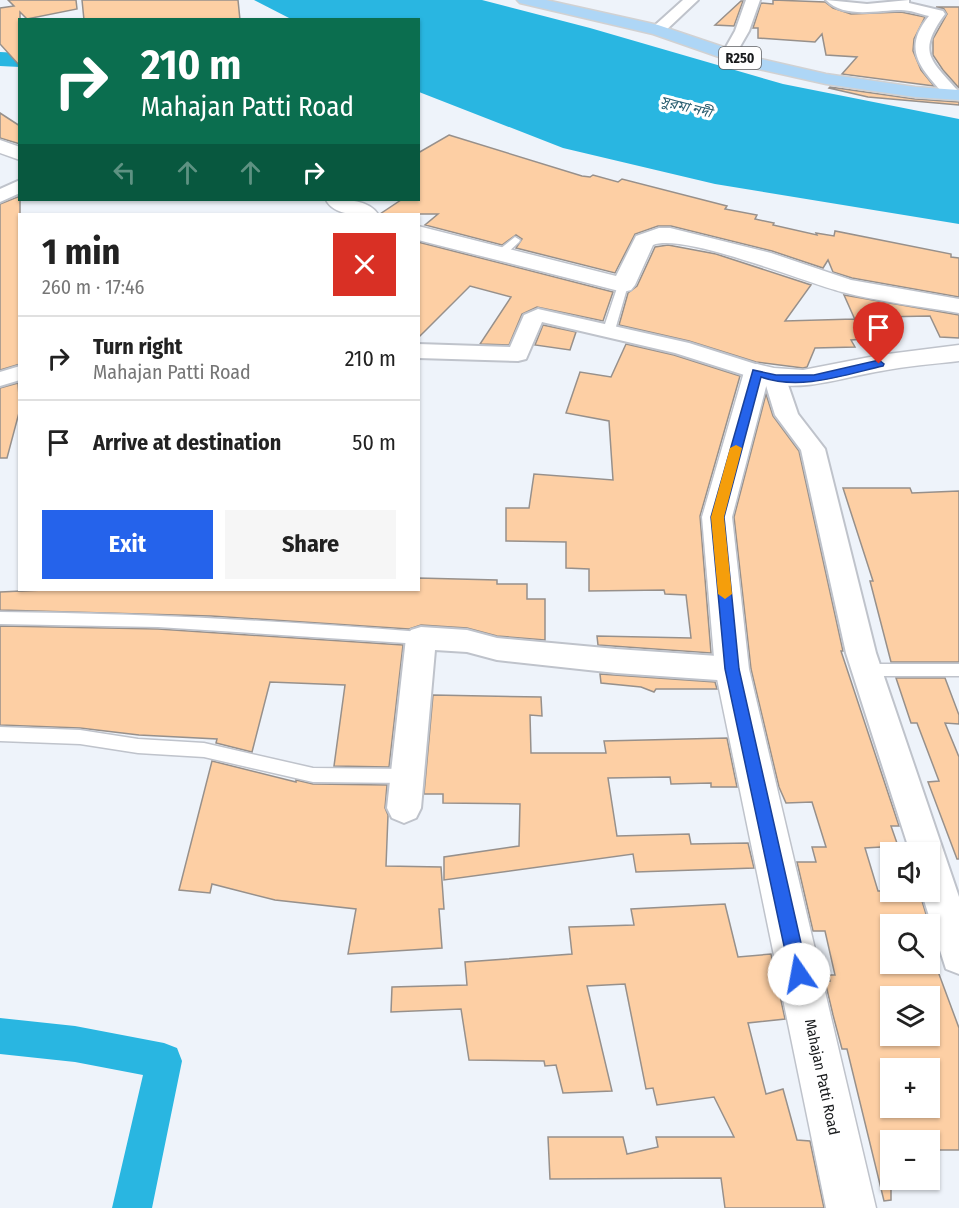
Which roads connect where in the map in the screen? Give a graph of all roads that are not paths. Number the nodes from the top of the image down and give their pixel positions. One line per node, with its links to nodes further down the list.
1 (525, 0): 6 (main road, R250)
2 (690, 0): 6 (street)
3 (753, 0): 7 (street)
4 (833, 0): 5 (street)
5 (903, 3): 8 (street)
6 (658, 30): 7 (main road, R250)
7 (729, 54): 8 (main road, R250)
8 (956, 95)
9 (0, 146): 10 (street)
10 (18, 153)
11 (18, 186): 12 (street)
12 (0, 197)
13 (338, 201): 14 (street)
14 (365, 213)
15 (420, 233): 16 (street)
16 (623, 285): 17 (street); 18 (lane)
17 (959, 306)
18 (609, 330): 19 (street); 22 (street)
19 (420, 351)
20 (959, 353): 22 (street)
21 (18, 374): 23 (street)
22 (766, 376): 26 (street, Mahajan Patti Road); 27 (street)
23 (0, 379)
24 (0, 618): 25 (lane)
25 (421, 638): 26 (street); 30 (street)
26 (732, 669): 36 (street, Mahajan Patti Road)
27 (868, 670): 28 (lane); 32 (street)
28 (959, 670)
29 (0, 734): 30 (lane)
30 (408, 776): 31 (street)
31 (404, 808)
32 (924, 842)
33 (940, 883): 34 (street)
34 (952, 909): 35 (street)
35 (959, 956)
36 (851, 1208)

